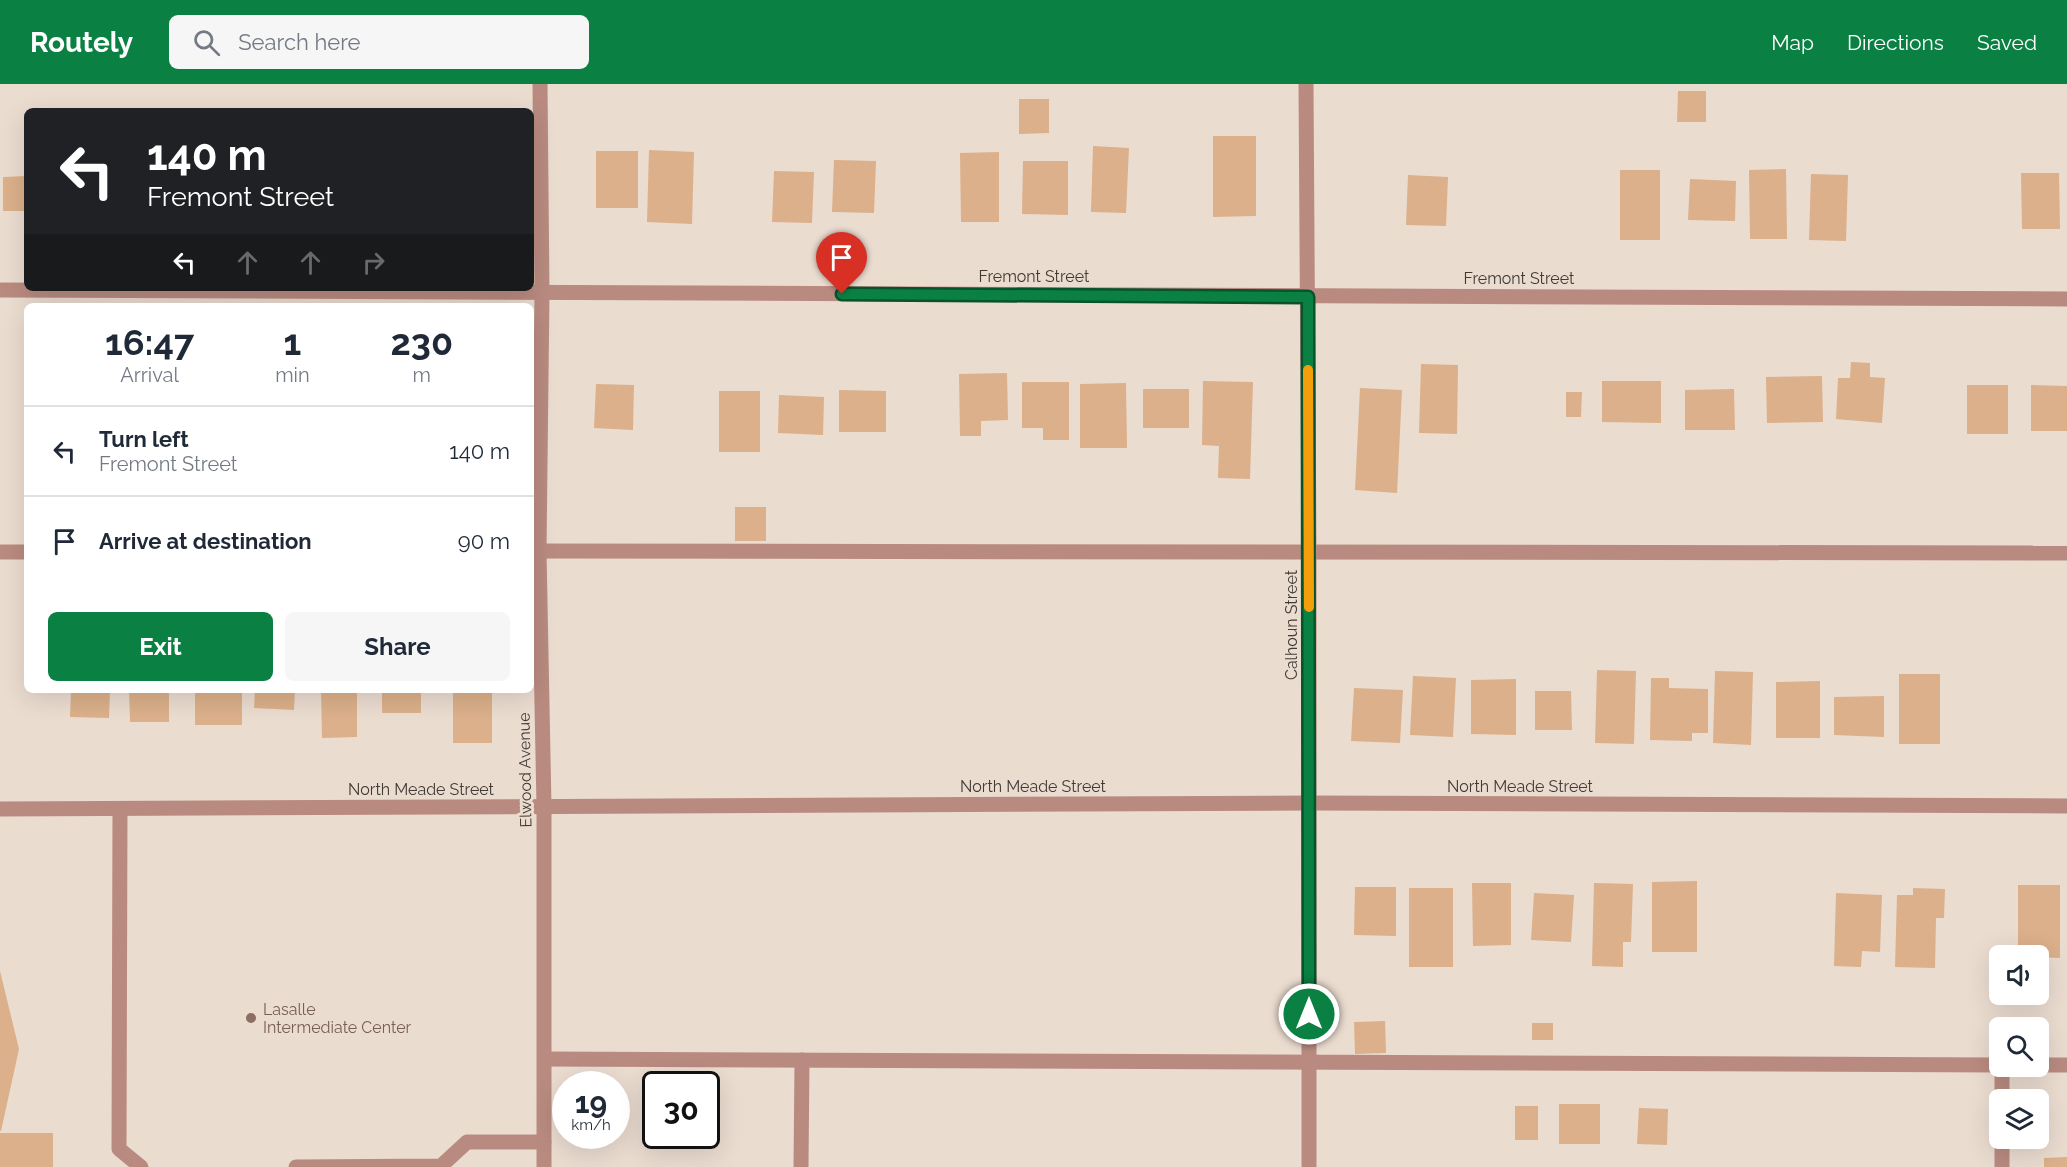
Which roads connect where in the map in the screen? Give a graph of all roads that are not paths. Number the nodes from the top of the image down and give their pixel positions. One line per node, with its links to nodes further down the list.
1 (540, 84): 6 (street, Elwood Avenue)
2 (1306, 84): 7 (street, Calhoun Street)
3 (0, 291): 4 (street, Fremont Street)
4 (24, 291)
5 (317, 291): 6 (street, Fremont Street)
6 (542, 293): 7 (street, Fremont Street); 9 (street, Elwood Avenue)
7 (1308, 297): 8 (street, Fremont Street); 12 (street, Calhoun Street)
8 (2067, 298)
9 (535, 551): 12 (street); 16 (street, Elwood Avenue)
10 (0, 552): 11 (street)
11 (24, 552)
12 (1309, 552): 13 (street); 14 (street, Calhoun Street)
13 (2067, 553)
14 (1309, 803): 15 (street, North Meade Street); 16 (street, North Meade Street); 21 (street, Calhoun Street)
15 (2067, 806)
16 (544, 807): 18 (street, North Meade Street); 19 (street, Elwood Avenue)
17 (0, 809): 18 (street, North Meade Street)
18 (120, 809): 27 (street)
19 (544, 1059): 20 (street); 25 (street, Elwood Avenue)
20 (801, 1060): 21 (street); 30 (street)
21 (1309, 1061): 24 (street); 31 (street, Calhoun Street)
22 (2049, 1065): 23 (street)
23 (2067, 1065)
24 (1989, 1066)
25 (544, 1142): 28 (street); 29 (street, Elwood Avenue)
26 (2002, 1149): 32 (street)
27 (141, 1167)
28 (296, 1167)
29 (544, 1167)
30 (801, 1167)
31 (1309, 1167)
32 (2002, 1167)

